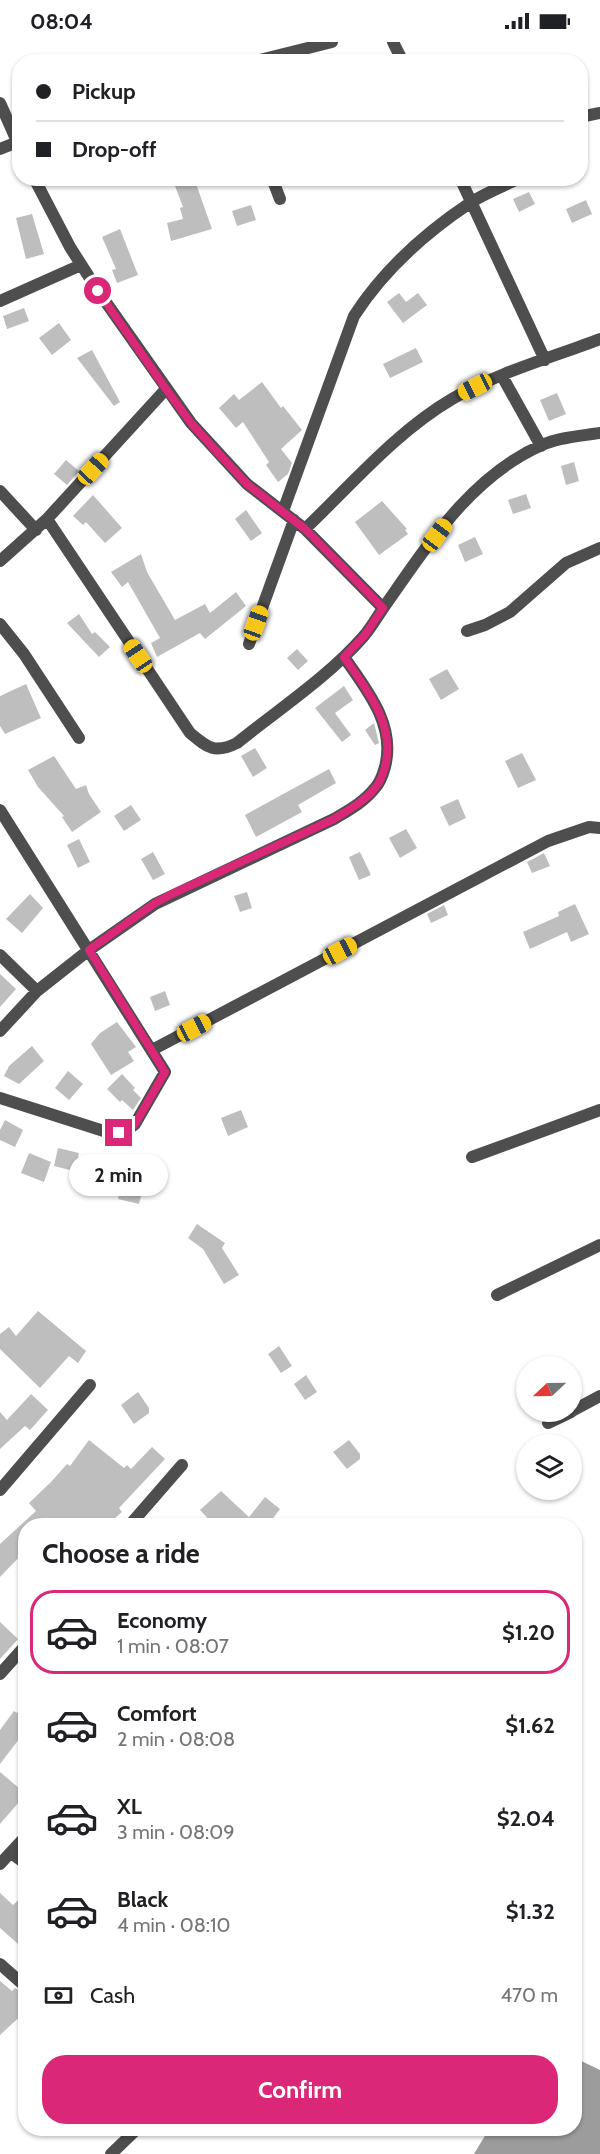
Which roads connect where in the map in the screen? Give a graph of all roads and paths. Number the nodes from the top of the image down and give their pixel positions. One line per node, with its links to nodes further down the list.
1 (332, 42): 2 (street)
2 (284, 54)
3 (0, 103): 4 (street)
4 (12, 128)
5 (38, 186): 11 (street)
6 (275, 186): 9 (street)
7 (464, 186): 10 (street)
8 (504, 186): 10 (street)
9 (280, 199)
10 (471, 202): 14 (street); 20 (street)
11 (81, 265): 12 (street); 16 (street)
12 (0, 301)
13 (600, 339): 14 (street)
14 (545, 360): 15 (street)
15 (502, 376): 18 (street); 23 (street)
16 (166, 389): 20 (street); 21 (street)
17 (600, 433): 18 (street)
18 (541, 446): 27 (street)
19 (0, 491): 24 (street)
20 (283, 511): 22 (street)
21 (47, 519): 24 (street); 31 (street)
22 (294, 520): 23 (street); 30 (street)
23 (305, 529): 27 (street)
24 (36, 530): 26 (street)
25 (600, 548): 29 (street)
26 (0, 561)
27 (383, 608): 31 (street)
28 (0, 624): 32 (street)
29 (467, 631)
30 (249, 644)
31 (344, 657): 35 (street)
32 (79, 738)
33 (0, 810): 35 (street)
34 (600, 828): 39 (street)
35 (89, 950): 37 (street); 39 (street)
36 (0, 955): 37 (street)
37 (37, 991): 38 (street)
38 (0, 1031)
39 (152, 1050): 40 (street)
40 (0, 1098)
41 (600, 1110): 42 (street)
42 (472, 1156)
43 (600, 1245): 44 (street)
44 (497, 1295)
45 (90, 1385): 49 (street)
46 (600, 1396): 47 (street)
47 (582, 1405)
48 (182, 1465): 50 (street)
49 (0, 1490)
50 (136, 1518)
51 (18, 1654): 52 (street)
52 (0, 1674)
53 (18, 1845): 54 (street)
54 (11, 1853): 55 (street); 56 (street)
55 (18, 1858)
56 (0, 1864)
57 (0, 1964): 58 (street)
58 (18, 1980)
59 (130, 2136): 60 (street)
60 (111, 2154)

